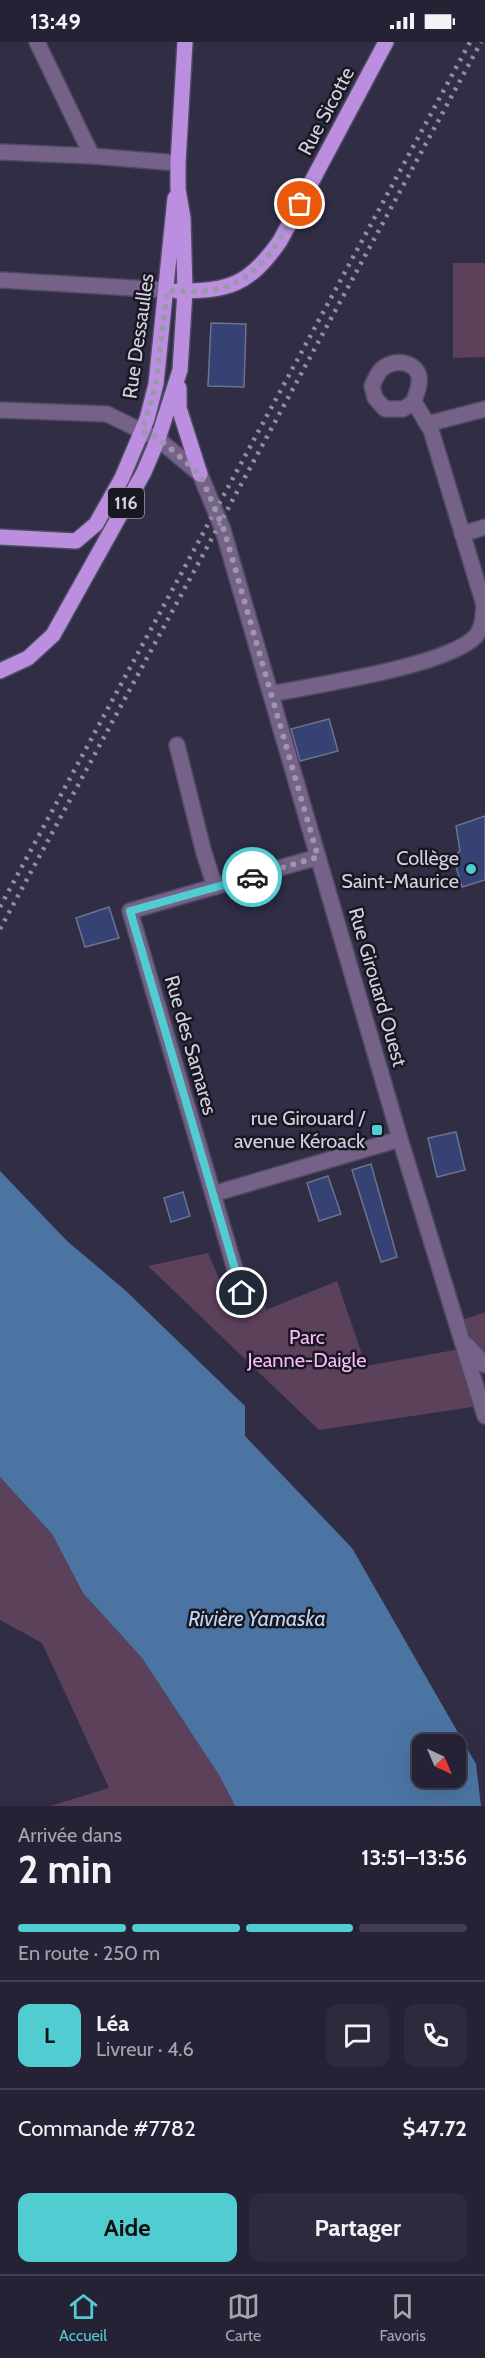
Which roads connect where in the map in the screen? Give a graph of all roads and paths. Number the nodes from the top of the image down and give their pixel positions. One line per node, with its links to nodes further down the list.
1 (37, 42): 5 (street)
2 (185, 42): 6 (main road, Rue Dessaulles)
3 (387, 42): 10 (main road, Rue Sicotte)
4 (0, 152): 5 (street)
5 (92, 156): 6 (street)
6 (178, 163): 7 (main road, Rue Dessaulles)
7 (178, 189): 9 (main road, Rue Dessaulles); 10 (main road, Rue Dessaulles)
8 (0, 280): 9 (street)
9 (167, 291): 10 (main road, Rue Sicotte); 16 (main road, Rue Dessaulles / 116)
10 (185, 291): 11 (main road, Rue Dessaulles / 116)
11 (180, 370): 17 (main road, Rue Dessaulles / 116); 18 (main road)
12 (414, 402): 15 (street)
13 (485, 409): 15 (street)
14 (0, 410): 16 (street)
15 (427, 424): 20 (street)
16 (142, 431): 17 (street); 22 (main road, Rue Dessaulles / 116)
17 (158, 438): 18 (street); 23 (main road, Rue Dessaulles / 116)
18 (200, 474): 25 (street, Rue Girouard Ouest)
19 (485, 527): 20 (street)
20 (462, 534): 25 (street)
21 (0, 537): 22 (main road)
22 (76, 541): 23 (main road)
23 (91, 566): 24 (main road, 116)
24 (0, 671)
25 (271, 694): 27 (street, Rue Girouard Ouest)
26 (177, 745): 28 (street)
27 (318, 857): 28 (street); 29 (street, Rue Girouard Ouest)
28 (215, 887): 30 (street, Rue des Samares)
29 (400, 1139): 30 (street); 32 (street, Rue Girouard Ouest)
30 (213, 1194): 31 (street, Rue des Samares)
31 (242, 1293)
32 (462, 1340): 33 (street); 34 (street, Rue Girouard Ouest)
33 (485, 1365)
34 (482, 1393): 35 (street, Rue Girouard Ouest)
35 (485, 1416)

